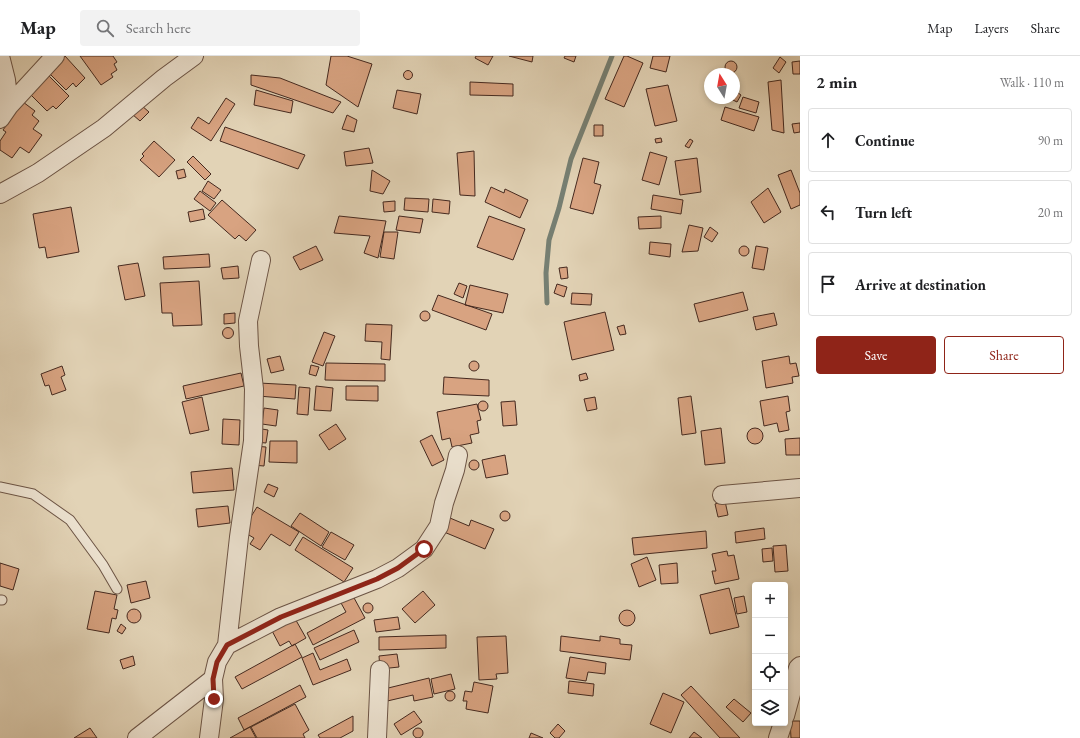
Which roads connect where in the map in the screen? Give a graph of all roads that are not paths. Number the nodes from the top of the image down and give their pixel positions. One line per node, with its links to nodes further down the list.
1 (0, 56): 4 (street)
2 (55, 56): 4 (street)
3 (194, 56): 5 (street)
4 (4, 113)
5 (0, 194)
6 (261, 260): 12 (street)
7 (458, 454): 12 (street)
8 (0, 487): 11 (lane)
9 (800, 488): 10 (street)
10 (722, 495)
11 (116, 589)
12 (227, 645): 15 (street)
13 (800, 666): 16 (street)
14 (380, 670): 20 (street)
15 (213, 679): 18 (street); 19 (street)
16 (788, 705)
17 (782, 726): 21 (street)
18 (137, 738)
19 (209, 738)
20 (377, 738)
21 (778, 738)

